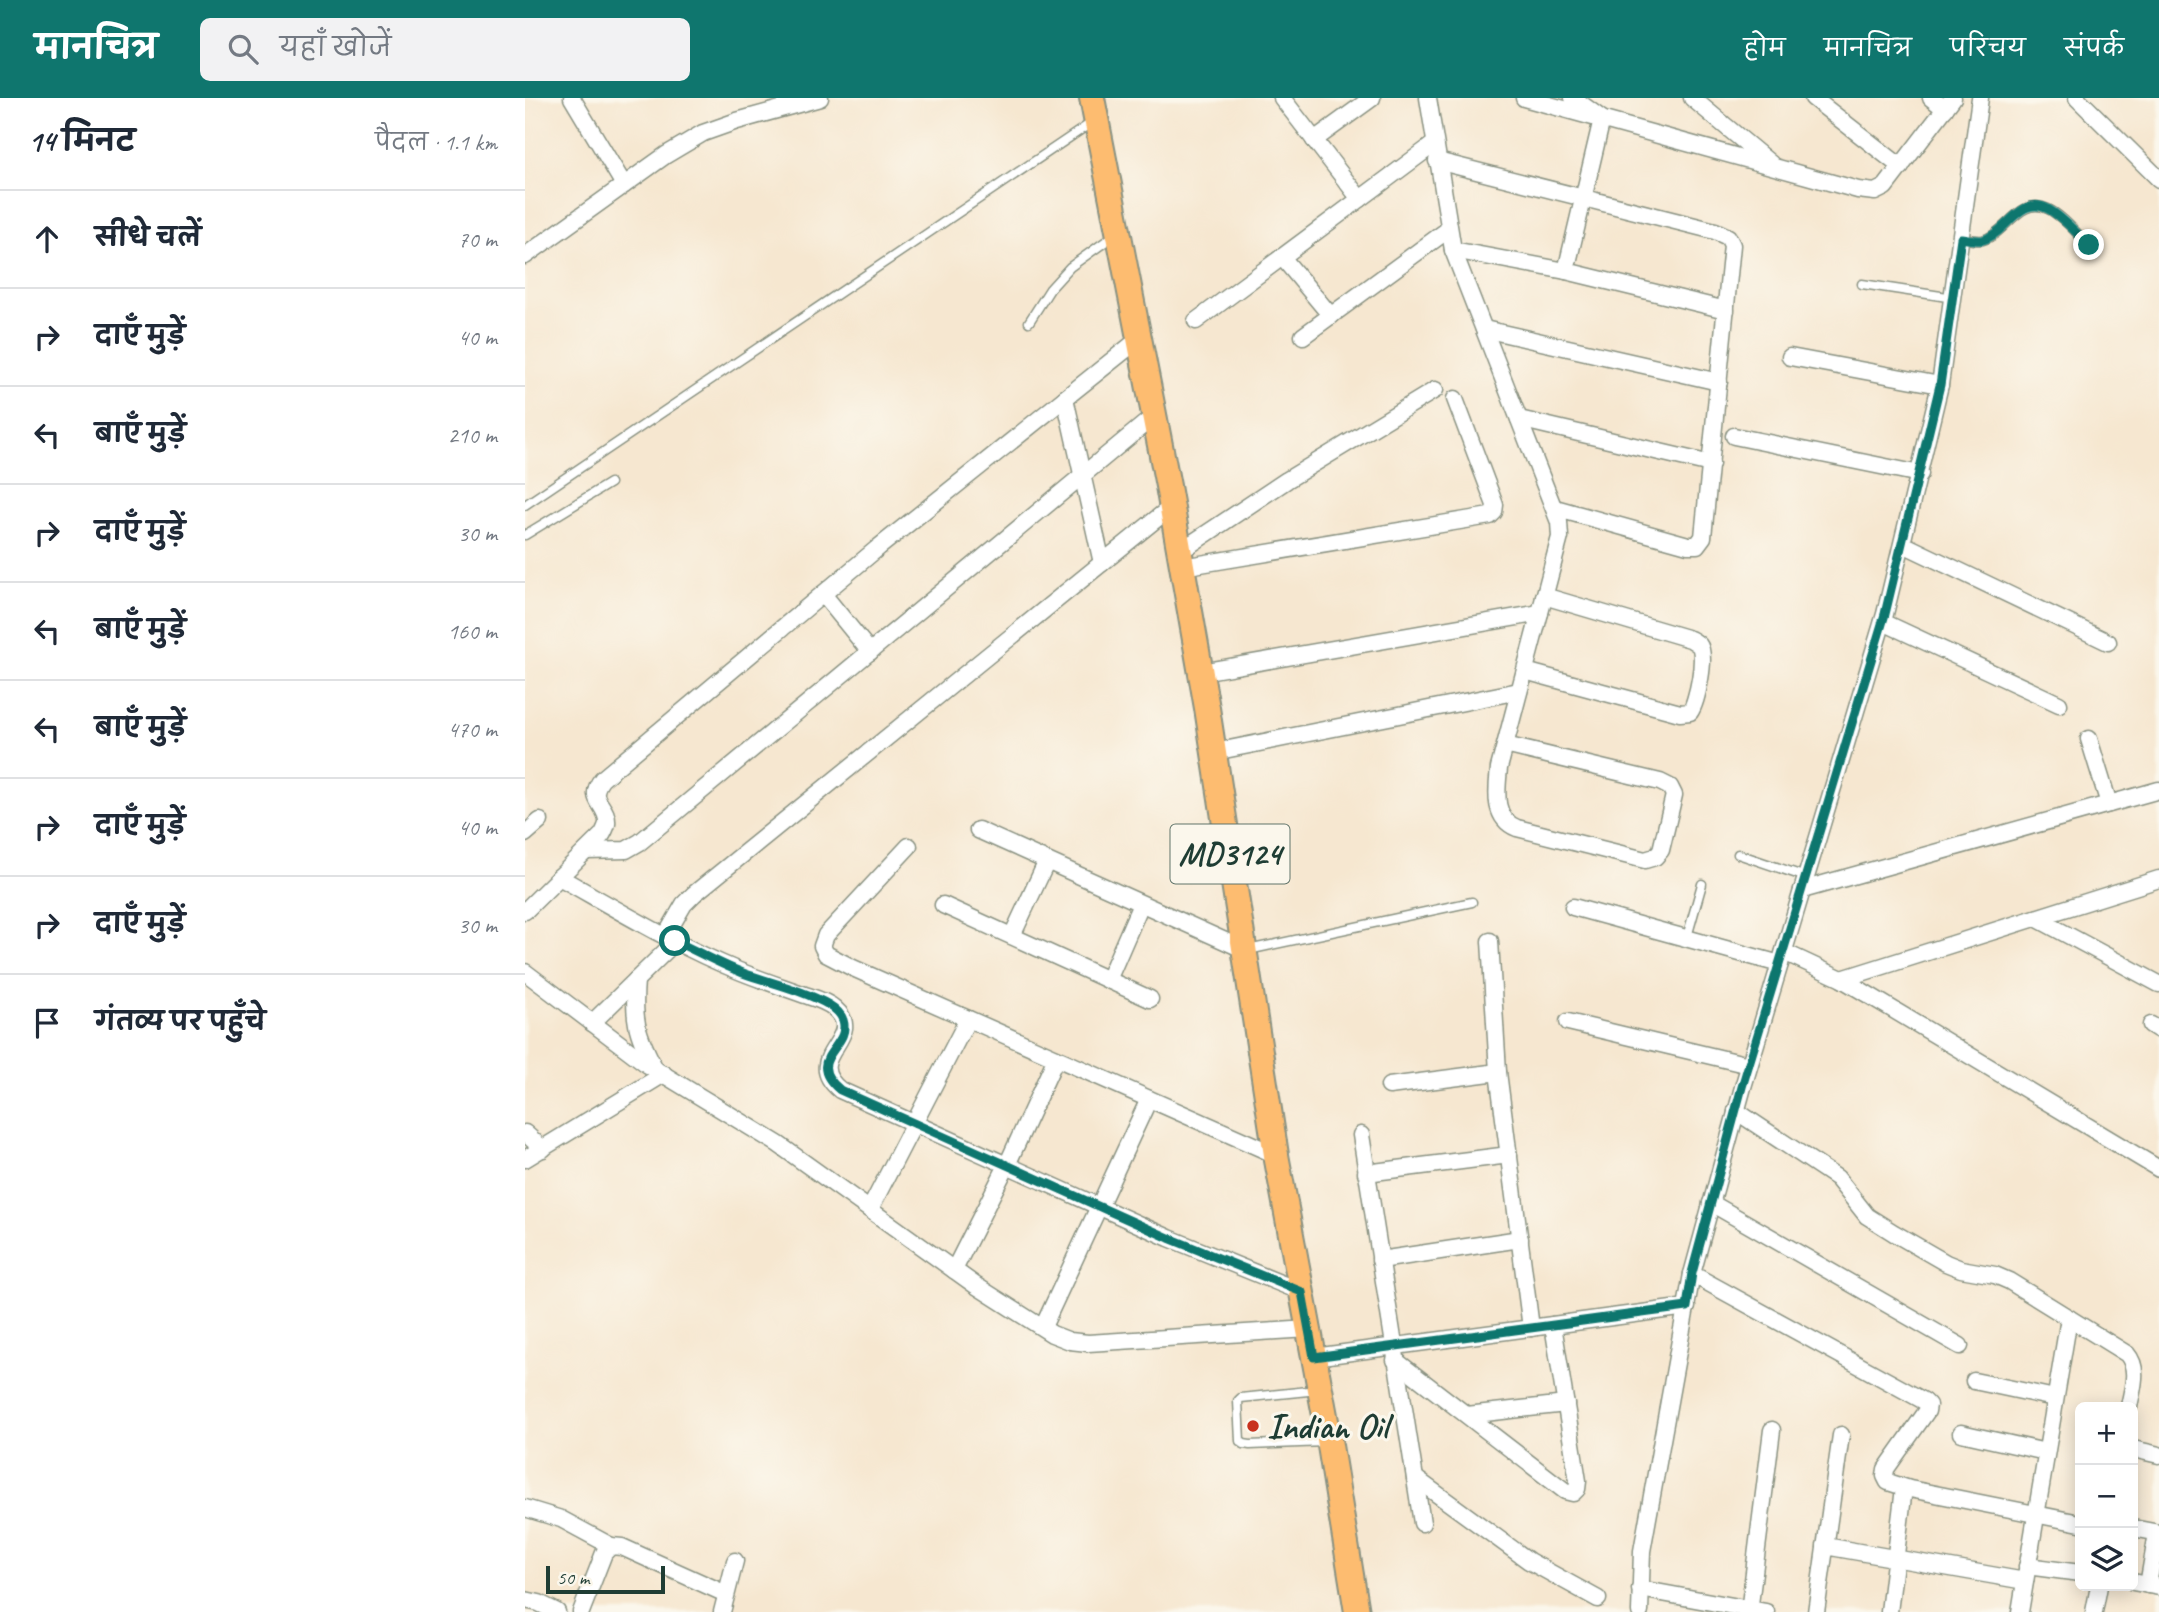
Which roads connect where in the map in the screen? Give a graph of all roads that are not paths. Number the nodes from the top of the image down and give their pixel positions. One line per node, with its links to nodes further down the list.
1 (572, 98): 22 (street)
2 (820, 98): 22 (street)
3 (1282, 98): 16 (street)
4 (1372, 98): 16 (street)
5 (1427, 98): 17 (street)
6 (1524, 98): 15 (street)
7 (1573, 98): 15 (street)
8 (1692, 98): 20 (street)
9 (1813, 98): 19 (street)
10 (1931, 98): 13 (street)
11 (1980, 98): 27 (street)
12 (2077, 98): 21 (street)
13 (1949, 104): 19 (street)
14 (1094, 109): 26 (main road, MD3124); 55 (lane)
15 (1602, 119): 20 (street); 23 (street)
16 (1314, 140): 24 (street)
17 (1434, 144): 18 (street); 24 (street)
18 (1437, 161): 23 (street); 25 (street)
19 (1901, 167): 20 (street)
20 (1776, 168)
21 (2159, 179)
22 (624, 185): 30 (street)
23 (1583, 198): 32 (street); 35 (street)
24 (1360, 200): 31 (street)
25 (1449, 229): 29 (street); 36 (street)
26 (1118, 233): 38 (lane); 41 (main road, MD3124)
27 (1961, 238): 28 (lane); 34 (street)
28 (2089, 245)
29 (1453, 250): 32 (street); 39 (street)
30 (525, 256)
31 (1282, 257): 36 (street); 37 (street)
32 (1566, 271): 35 (street)
33 (1862, 284): 34 (lane)
34 (1954, 298): 44 (street)
35 (1726, 310): 43 (street)
36 (1331, 316): 40 (street)
37 (1196, 321)
38 (1029, 322)
39 (1484, 329): 43 (street); 49 (street)
40 (1303, 336)
41 (1139, 339): 46 (street); 48 (main road, MD3124)
42 (1790, 357): 44 (street)
43 (1719, 382): 51 (street)
44 (1940, 385): 52 (street)
45 (1435, 390): 60 (street)
46 (1065, 398): 53 (street); 62 (street)
47 (1455, 399): 60 (street)
48 (1154, 416): 53 (street); 56 (main road, MD3124)
49 (1519, 419): 51 (street); 57 (street)
50 (1734, 436): 52 (street)
51 (1710, 464): 57 (street)
52 (1920, 474): 59 (street)
53 (1083, 476): 61 (street); 67 (street)
54 (610, 482): 58 (lane)
55 (525, 505)
56 (1171, 507): 60 (main road, MD3124); 61 (street)
57 (1555, 508): 63 (street)
58 (525, 535)
59 (1903, 544): 65 (street); 66 (street)
60 (1181, 559): 69 (main road, MD3124)
61 (1102, 563): 96 (street)
62 (823, 594): 67 (street); 81 (street)
63 (1544, 596): 64 (street); 68 (street)
64 (1540, 613): 68 (street); 69 (street)
65 (1883, 622): 71 (street); 87 (street)
66 (2108, 642)
67 (870, 652): 81 (street)
68 (1525, 671): 70 (street)
69 (1201, 672): 74 (main road, MD3124)
70 (1520, 691): 73 (street); 74 (street)
71 (2059, 704)
72 (2089, 739): 76 (street)
73 (1505, 745): 73 (street)
74 (1214, 752): 98 (main road, MD3124)
75 (2159, 790): 76 (street)
76 (2109, 804): 87 (street)
77 (540, 821): 79 (street)
78 (978, 830): 83 (street)
79 (525, 834)
80 (909, 846): 106 (street)
81 (586, 851): 84 (street)
82 (1738, 854): 87 (lane)
83 (1047, 861): 89 (street); 94 (street)
84 (559, 877): 92 (street); 96 (street)
85 (2159, 880): 93 (street)
86 (1702, 884): 95 (lane)
87 (1804, 884): 99 (street)
88 (1472, 902): 98 (lane)
89 (1141, 904): 98 (street); 103 (street)
90 (943, 905): 94 (street)
91 (1573, 907): 95 (street)
92 (525, 909)
93 (2036, 918): 101 (street); 104 (street)
94 (1012, 936): 103 (street)
95 (1687, 937): 99 (street)
96 (671, 938): 102 (street); 116 (street)
97 (1490, 941): 112 (street)
98 (1245, 950): 120 (main road, MD3124)
99 (1782, 958): 101 (street); 110 (street)
100 (525, 972): 107 (street)
101 (1842, 979): 124 (street)
102 (636, 980): 107 (street); 111 (street)
103 (1108, 980): 105 (street)
104 (2159, 984)
105 (1150, 999)
106 (968, 1019): 109 (street); 116 (street)
107 (592, 1023): 111 (street)
108 (1568, 1023): 110 (street)
109 (1056, 1058): 114 (street); 123 (street)
110 (1749, 1065): 115 (street)
111 (659, 1071): 119 (street); 128 (street)
112 (1497, 1072): 113 (street); 121 (street)
113 (1389, 1086)
114 (1149, 1099): 120 (street); 127 (street)
115 (1736, 1111): 126 (street); 135 (street)
116 (914, 1123): 123 (street); 128 (street)
117 (525, 1132): 119 (street)
118 (1361, 1135): 125 (street)
119 (543, 1149): 122 (street)
120 (1276, 1155): 133 (main road, MD3124)
121 (1509, 1155): 125 (street); 129 (street)
122 (525, 1159)
123 (1007, 1165): 127 (street); 131 (street)
124 (2159, 1169)
125 (1366, 1173): 130 (street)
126 (1711, 1203): 132 (street); 140 (street)
127 (1099, 1206): 133 (street); 137 (street)
128 (870, 1209): 131 (street)
129 (1520, 1239): 130 (street); 138 (street)
130 (1380, 1260): 141 (street)
131 (954, 1270): 137 (street)
132 (1692, 1273): 134 (street); 157 (street)
133 (1302, 1292): 139 (main road, MD3124)
134 (1687, 1307): 136 (street); 171 (street)
135 (2069, 1318): 145 (street); 146 (street)
136 (1553, 1325): 138 (street); 147 (street)
137 (1042, 1327): 139 (street)
138 (1531, 1328): 141 (street)
139 (1309, 1329): 142 (main road, MD3124)
140 (1960, 1346)
141 (1394, 1353): 142 (street); 148 (street); 156 (street)
142 (1314, 1357): 144 (main road, MD3124)
143 (1974, 1381): 145 (street)
144 (1321, 1390): 152 (main road, MD3124); 152 (lane)
145 (2055, 1398): 154 (street)
146 (2130, 1402)
147 (1566, 1404): 148 (street); 148 (street)
148 (1467, 1415)
149 (1772, 1430): 176 (street)
150 (1961, 1433): 154 (street)
151 (1841, 1435): 165 (street)
152 (1329, 1441): 180 (main road, MD3124)
153 (2138, 1450): 155 (street)
154 (2046, 1452): 159 (street)
155 (2159, 1455)
156 (1415, 1478): 161 (street); 174 (street)
157 (1905, 1488): 159 (street); 166 (street)
158 (525, 1508): 164 (street)
159 (2036, 1514): 160 (street); 168 (street)
160 (2075, 1522)
161 (1422, 1523)
162 (2138, 1529): 163 (street)
163 (2158, 1533): 170 (street)
164 (611, 1546): 173 (street); 178 (street)
165 (1825, 1546): 166 (street); 183 (street)
166 (1896, 1558): 168 (street); 184 (street)
167 (735, 1561): 173 (street)
168 (2026, 1573): 169 (street); 185 (street)
169 (2075, 1573)
170 (2147, 1585)
171 (1640, 1589): 176 (street); 181 (street)
172 (2098, 1591): 186 (street)
173 (726, 1594): 179 (street)
174 (1598, 1599)
175 (525, 1600): 177 (street)
176 (1749, 1610): 182 (street)
177 (557, 1612)
178 (581, 1612)
179 (722, 1612)
180 (1357, 1612)
181 (1640, 1612)
182 (1766, 1612)
183 (1816, 1612)
184 (1889, 1612)
185 (2020, 1612)
186 (2094, 1612)

